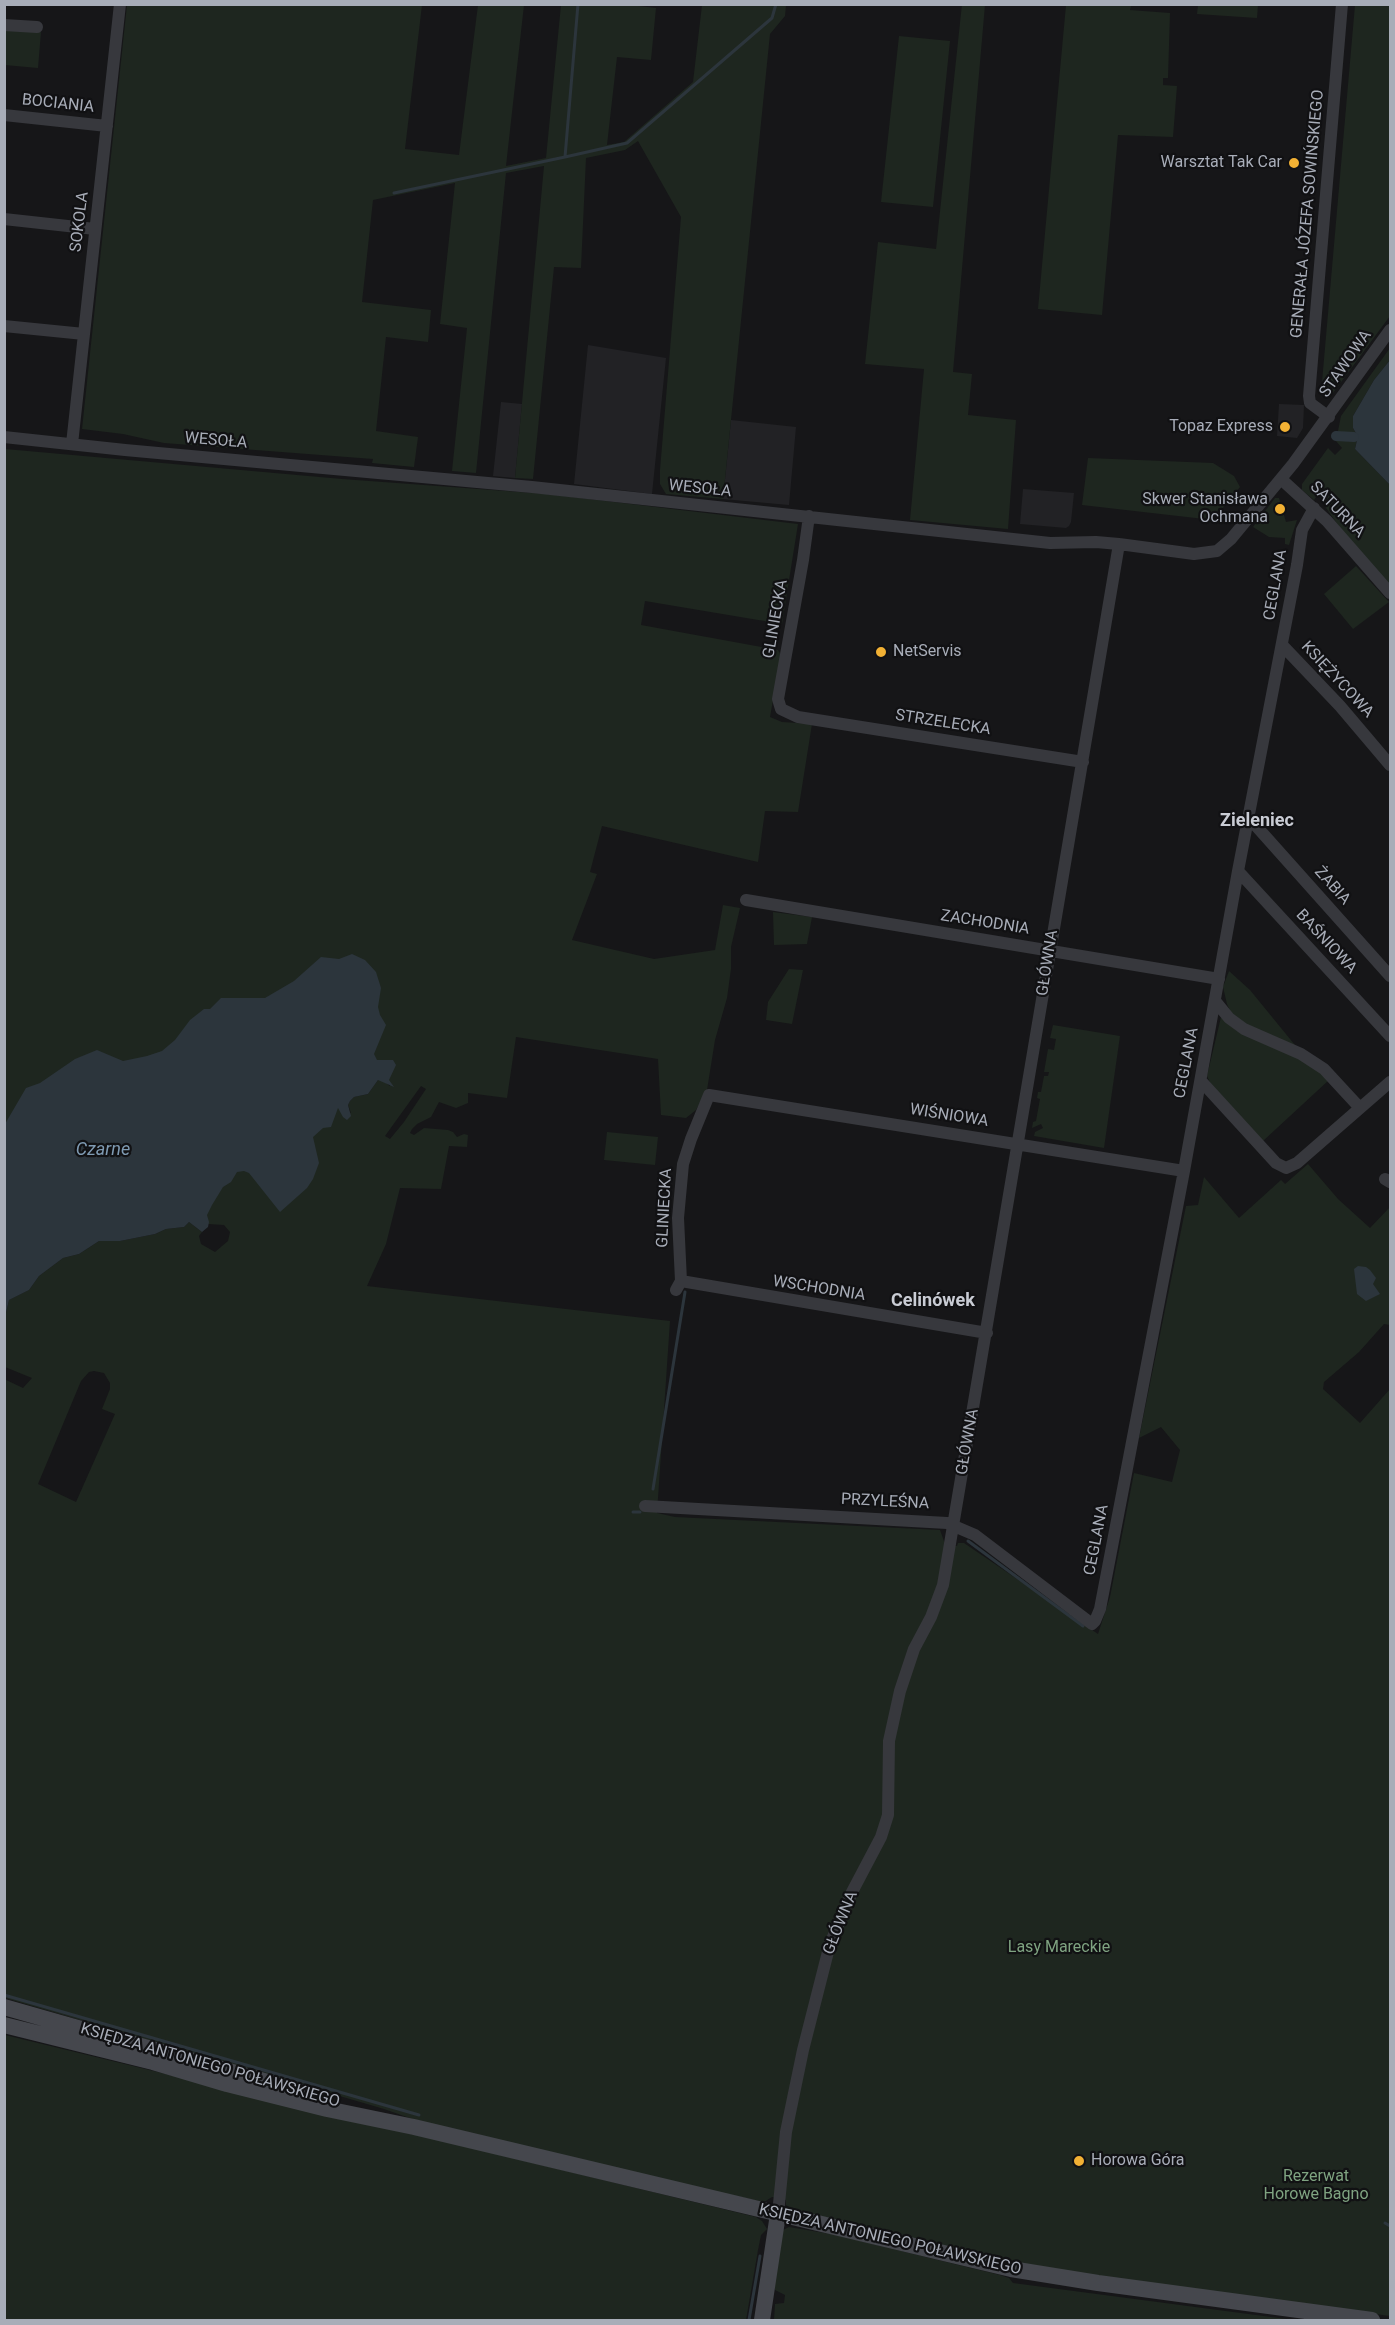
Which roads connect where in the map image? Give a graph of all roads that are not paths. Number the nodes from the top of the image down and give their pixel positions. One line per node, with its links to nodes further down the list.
1 (120, 4): 6 (street, SOKOLA)
2 (1342, 4): 12 (street, GENERAŁA JÓZEFA SOWIŃSKIEGO)
3 (4, 25): 4 (street)
4 (37, 27)
5 (4, 115): 6 (street, BOCIANIA)
6 (107, 126): 8 (street, SOKOLA)
7 (4, 219): 8 (street)
8 (95, 229): 11 (street, SOKOLA)
9 (4, 326): 11 (street)
10 (1390, 330): 12 (street, STAWOWA)
11 (84, 334): 14 (street, SOKOLA)
12 (1329, 417): 15 (street, WESOŁA)
13 (4, 437): 14 (street, WESOŁA)
14 (72, 444): 17 (street, WESOŁA)
15 (1281, 479): 16 (street, SATURNA); 18 (street, WESOŁA)
16 (1314, 508): 19 (street, SATURNA); 20 (street, CEGLANA)
17 (809, 516): 18 (street, WESOŁA); 21 (street, GLINIECKA)
18 (1119, 544): 22 (street, GŁÓWNA)
19 (1390, 593)
20 (1282, 645): 23 (street, KSIĘŻYCOWA); 24 (street, CEGLANA)
21 (798, 717): 22 (street, STRZELECKA)
22 (1083, 762): 27 (street, GŁÓWNA)
23 (1390, 765)
24 (1249, 818): 25 (street, CEGLANA); 28 (street, ŻABIA)
25 (1238, 871): 29 (street, CEGLANA); 31 (street, BAŚNIOWA)
26 (746, 900): 27 (street, ZACHODNIA)
27 (1050, 950): 29 (street, ZACHODNIA); 36 (street, GŁÓWNA)
28 (1390, 976)
29 (1220, 979): 30 (street, CEGLANA)
30 (1216, 1002): 32 (street, CEGLANA); 35 (street)
31 (1390, 1036)
32 (1201, 1081): 35 (street); 37 (street, CEGLANA)
33 (1390, 1082): 35 (street)
34 (709, 1095): 36 (street, WIŚNIOWA); 38 (street, GLINIECKA)
35 (1360, 1108)
36 (1018, 1144): 37 (street, WIŚNIOWA); 39 (street, GŁÓWNA)
37 (1184, 1172): 42 (street, CEGLANA)
38 (679, 1286): 39 (street, WSCHODNIA)
39 (987, 1333): 41 (street, GŁÓWNA)
40 (645, 1506): 41 (street, PRZYLEŚNA)
41 (954, 1526): 42 (street, PRZYLEŚNA); 46 (street, GŁÓWNA)
42 (1092, 1624)
43 (4, 2007): 45 (main road, KSIĘDZA ANTONIEGO POŁAWSKIEGO)
44 (4, 2025): 45 (main road, KSIĘDZA ANTONIEGO POŁAWSKIEGO)
45 (414, 2127): 46 (main road, KSIĘDZA ANTONIEGO POŁAWSKIEGO)
46 (778, 2214): 47 (main road, GŁÓWNA); 48 (main road, KSIĘDZA ANTONIEGO POŁAWSKIEGO)
47 (762, 2320)
48 (1372, 2320)

